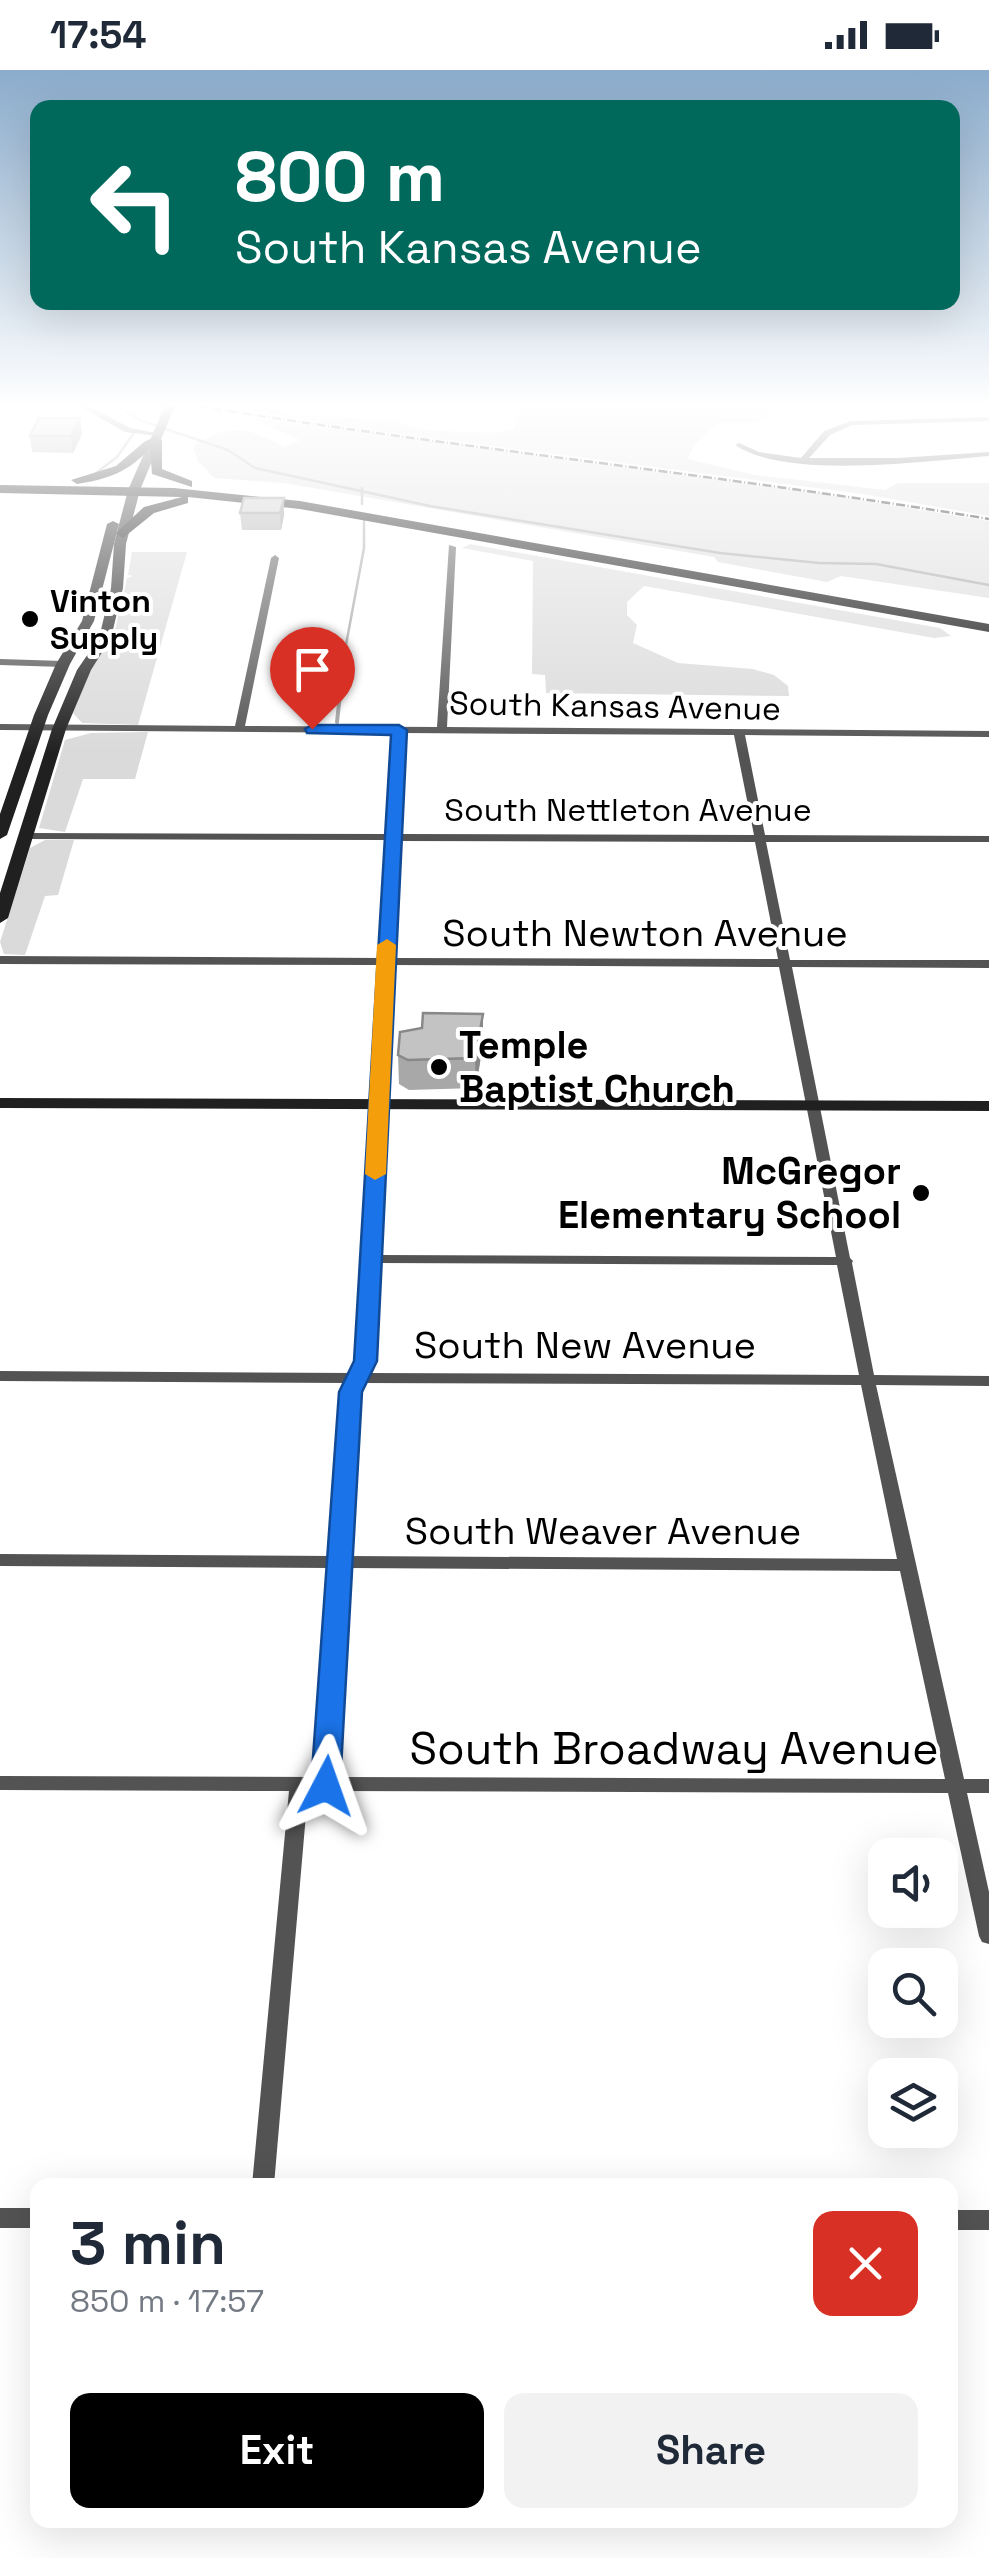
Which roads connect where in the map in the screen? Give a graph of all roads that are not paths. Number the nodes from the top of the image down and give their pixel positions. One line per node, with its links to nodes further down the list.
1 (114, 522): 12 (main road)
2 (126, 522): 6 (main road)
3 (135, 522): 6 (main road)
4 (398, 522): 10 (main road)
5 (441, 522): 9 (main road)
6 (123, 534): 15 (main road)
7 (452, 547): 18 (street)
8 (275, 558): 16 (street)
9 (989, 620)
10 (989, 628)
11 (0, 662): 12 (street)
12 (63, 664): 14 (main road)
13 (0, 728): 14 (street, South Kansas Avenue)
14 (36, 728): 15 (street, South Kansas Avenue); 21 (main road)
15 (60, 728): 16 (street, South Kansas Avenue); 22 (main road)
16 (239, 729): 17 (street, South Kansas Avenue)
17 (399, 730): 18 (street, South Kansas Avenue); 23 (street)
18 (442, 730): 19 (street, South Kansas Avenue)
19 (739, 733): 20 (street, South Kansas Avenue); 24 (street)
20 (989, 734)
21 (0, 835)
22 (26, 836): 23 (street, South Nettleton Avenue); 26 (main road)
23 (392, 837): 24 (street, South Nettleton Avenue); 28 (street)
24 (760, 838): 25 (street, South Nettleton Avenue); 29 (street)
25 (989, 839)
26 (0, 918)
27 (0, 960): 28 (street, South Newton Avenue)
28 (386, 962): 29 (street, South Newton Avenue); 32 (street)
29 (784, 964): 30 (street, South Newton Avenue); 33 (street)
30 (989, 964)
31 (0, 1103): 32 (main road)
32 (379, 1103): 33 (main road); 35 (street)
33 (812, 1106): 34 (main road); 36 (street)
34 (989, 1106)
35 (372, 1259): 36 (street); 38 (street)
36 (846, 1261): 39 (street)
37 (0, 1376): 38 (street, South New Avenue)
38 (360, 1376): 39 (street, South New Avenue); 42 (street)
39 (870, 1380): 40 (street, South New Avenue); 43 (street)
40 (989, 1381)
41 (0, 1560): 42 (street, South Weaver Avenue)
42 (342, 1562): 43 (street, South Weaver Avenue); 46 (street)
43 (906, 1565): 47 (street)
44 (0, 1783): 45 (street, South Broadway Avenue)
45 (299, 1786): 46 (street, South Broadway Avenue); 50 (street)
46 (326, 1786): 47 (street, South Broadway Avenue)
47 (958, 1786): 48 (street, South Broadway Avenue); 49 (street)
48 (989, 1786)
49 (989, 1936)
50 (263, 2178)
51 (0, 2218): 52 (street)
52 (30, 2218)
53 (958, 2220): 54 (street)
54 (989, 2220)

